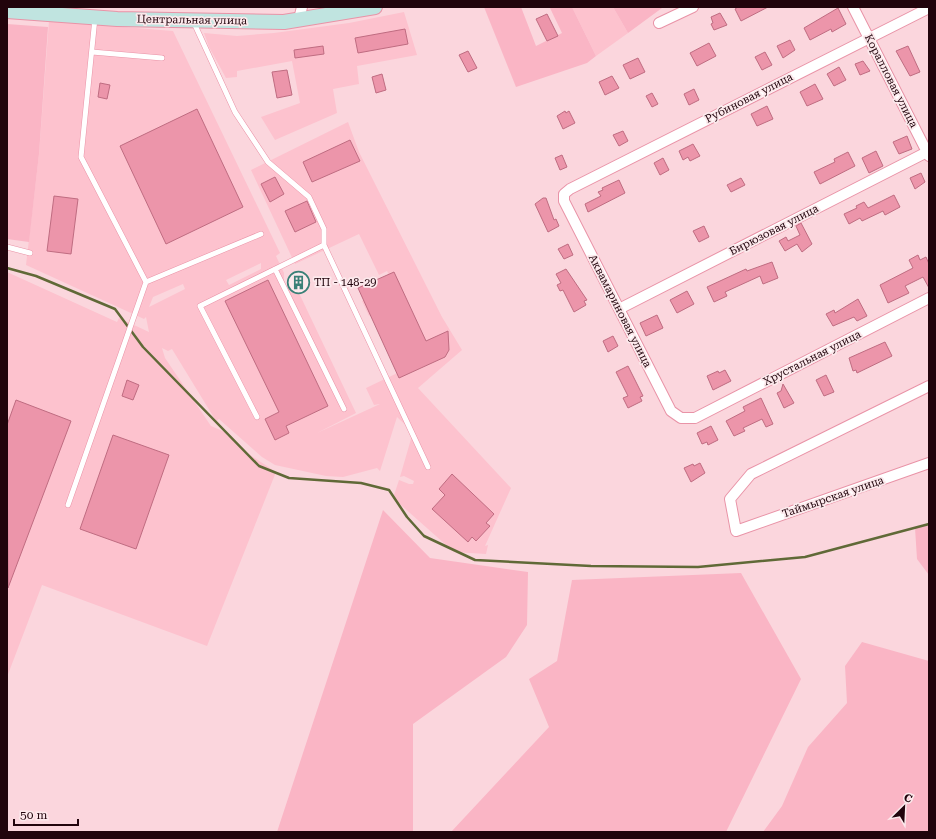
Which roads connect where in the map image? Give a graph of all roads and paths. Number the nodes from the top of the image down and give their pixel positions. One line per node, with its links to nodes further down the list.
1 (375, 7): 6 (main road, Центральная улица)
2 (693, 7): 9 (street)
3 (853, 7): 10 (street, Коралловая улица)
4 (929, 8): 10 (street, Рубиновая улица)
5 (7, 11): 7 (main road, Центральная улица)
6 (301, 13): 8 (main road, Центральная улица)
7 (95, 17): 8 (main road, Центральная улица); 11 (lane)
8 (193, 20): 16 (lane)
9 (659, 23)
10 (869, 37): 13 (street, Коралловая улица); 14 (street, Рубиновая улица)
11 (92, 52): 12 (lane); 20 (lane)
12 (162, 58)
13 (928, 153): 22 (street, Бирюзовая улица)
14 (570, 189): 22 (street, Аквамариновая улица)
15 (261, 234): 20 (lane)
16 (324, 245): 19 (lane); 28 (lane)
17 (7, 248): 18 (lane)
18 (30, 253)
19 (275, 269): 24 (lane); 25 (lane)
20 (146, 282): 29 (lane)
21 (929, 298): 26 (street, Хрустальная улица)
22 (619, 309): 26 (street, Аквамариновая улица)
23 (929, 386): 27 (street, Таймырская улица)
24 (344, 409)
25 (257, 417)
26 (695, 418)
27 (929, 463)
28 (428, 467)
29 (68, 505)

